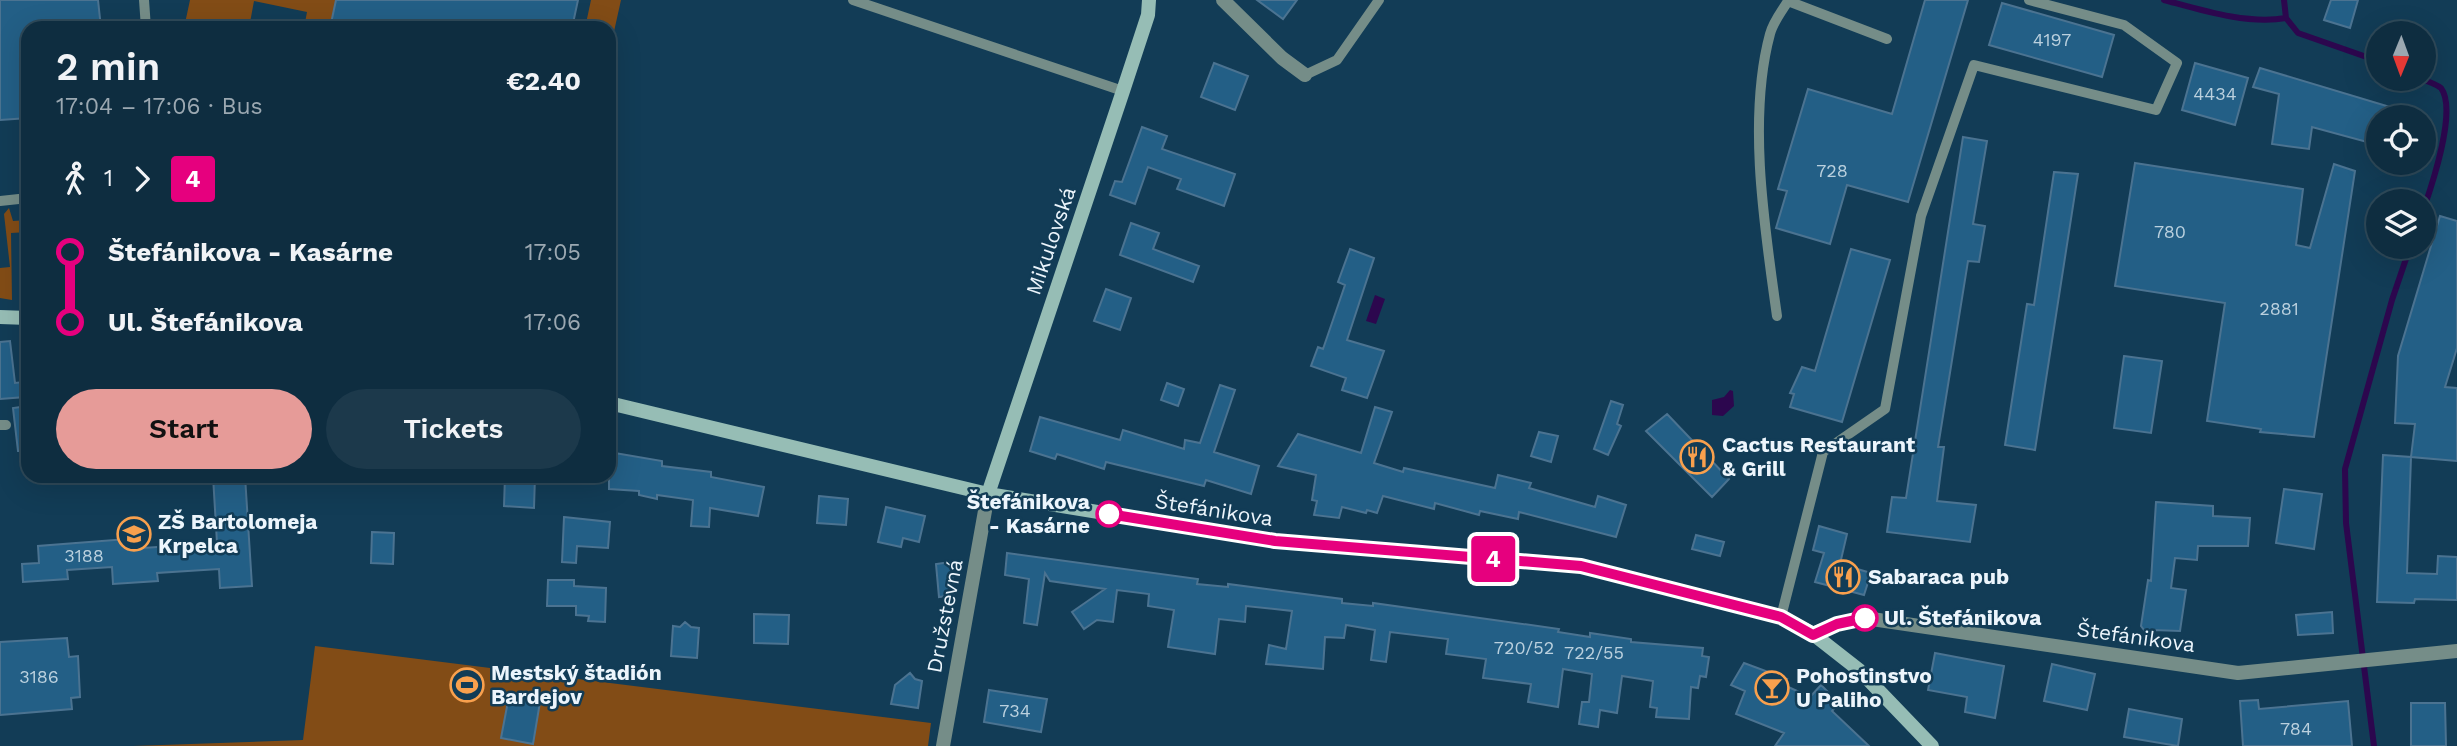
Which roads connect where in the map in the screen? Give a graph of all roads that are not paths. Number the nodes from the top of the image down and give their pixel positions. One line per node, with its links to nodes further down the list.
1 (144, 0): 7 (lane)
2 (853, 0): 10 (lane)
3 (1149, 0): 10 (street, Mikulovská)
4 (1223, 0): 9 (street)
5 (1379, 0): 9 (lane)
6 (2029, 0): 18 (lane)
7 (146, 21)
8 (1887, 39): 13 (lane)
9 (1305, 75)
10 (1123, 91): 17 (street, Mikulovská)
11 (21, 199): 12 (lane)
12 (0, 201)
13 (1777, 316)
14 (0, 317): 15 (street)
15 (21, 318)
16 (616, 405): 17 (street, Štefánikova)
17 (988, 494): 18 (street, Štefánikova); 21 (street, Družstevná)
18 (1781, 617): 19 (street, Štefánikova)
19 (1813, 635): 20 (street, Štefánikova); 22 (street, Štefánikova)
20 (2457, 651)
21 (943, 746)
22 (1932, 746)

